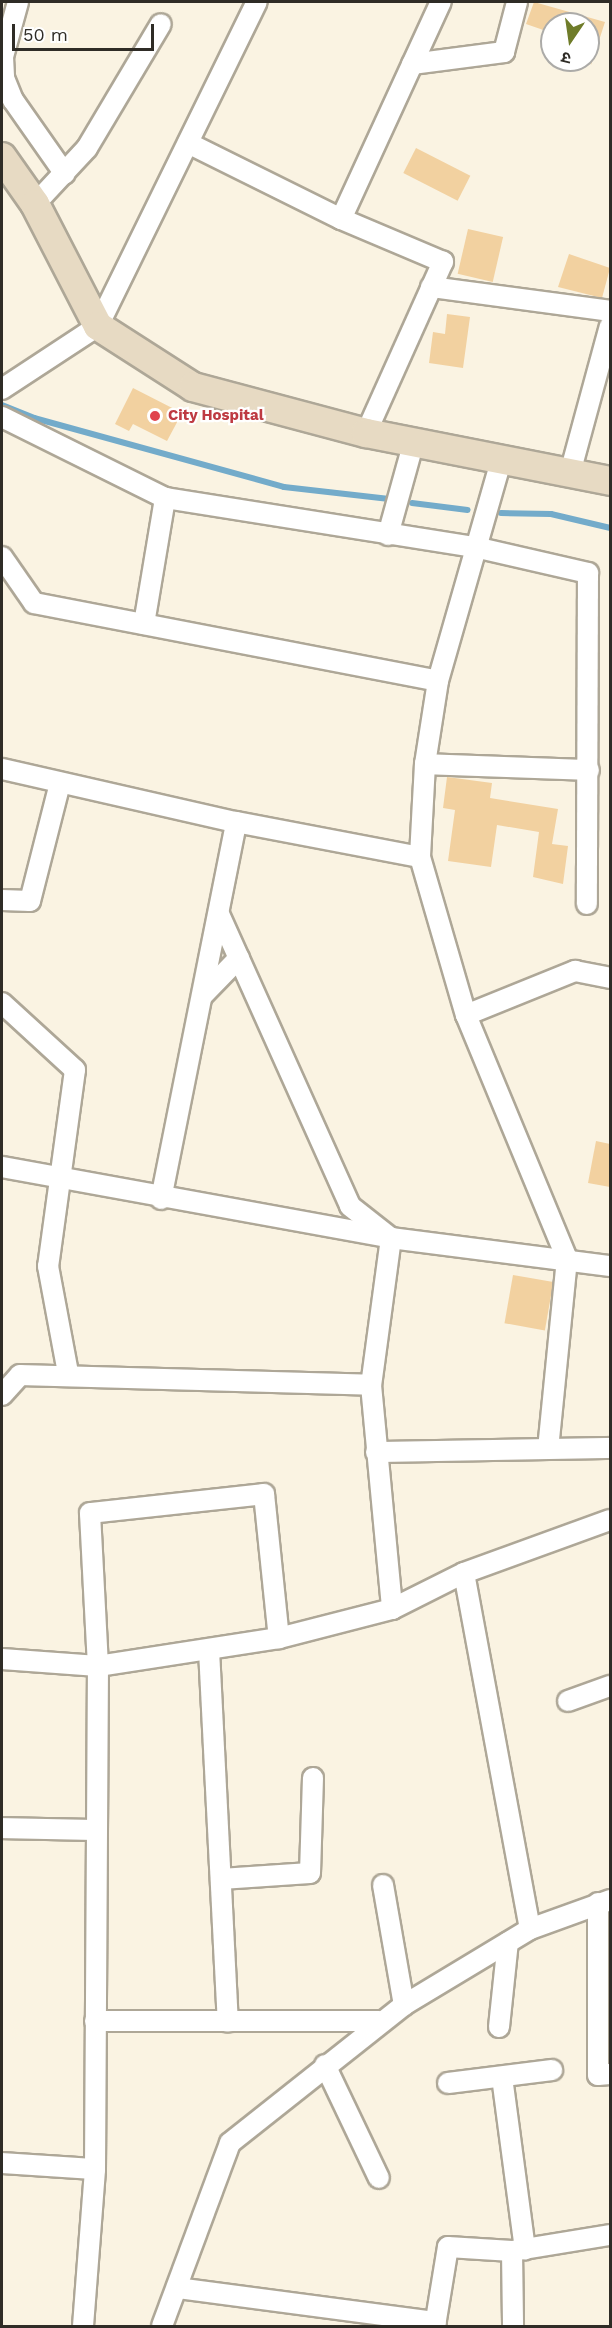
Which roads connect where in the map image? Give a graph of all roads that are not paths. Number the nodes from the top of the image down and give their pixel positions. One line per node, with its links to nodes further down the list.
1 (18, 2): 9 (street)
2 (257, 2): 7 (street)
3 (441, 2): 6 (street)
4 (517, 2): 6 (street)
5 (160, 24): 9 (street)
6 (412, 64): 11 (street)
7 (188, 142): 11 (street); 16 (street)
8 (2, 157): 10 (street)
9 (64, 174): 10 (street)
10 (35, 204): 16 (street)
11 (341, 219): 12 (street)
12 (443, 262): 13 (street); 14 (street)
13 (431, 288): 14 (street); 20 (street)
14 (456, 291): 15 (street)
15 (610, 310)
16 (98, 326): 18 (street); 20 (street)
17 (610, 326): 23 (street)
18 (6, 380)
19 (2, 417): 25 (street)
20 (366, 433): 21 (street)
21 (414, 441): 22 (street); 26 (street)
22 (501, 461): 23 (street); 27 (street)
23 (570, 473): 24 (street)
24 (610, 481)
25 (165, 498): 26 (street); 29 (street)
26 (388, 535): 27 (street)
27 (479, 548): 30 (street); 33 (street)
28 (2, 557): 29 (street)
29 (144, 624): 30 (street)
30 (438, 681): 31 (street)
31 (425, 764): 33 (street); 36 (street)
32 (2, 769): 34 (street)
33 (589, 770): 38 (street)
34 (60, 783): 35 (street); 37 (street)
35 (236, 822): 36 (street); 39 (street)
36 (420, 857): 44 (street)
37 (2, 900)
38 (587, 904)
39 (219, 914): 40 (street); 42 (street)
40 (238, 958): 42 (street); 48 (street)
41 (610, 978): 44 (street)
42 (202, 996): 47 (street)
43 (2, 1003): 46 (street)
44 (466, 1015): 49 (street)
45 (2, 1167): 46 (street)
46 (61, 1181): 47 (street); 51 (street)
47 (161, 1199): 48 (street)
48 (392, 1238): 49 (street); 53 (street)
49 (567, 1259): 50 (street); 55 (street)
50 (610, 1266)
51 (68, 1374): 52 (street); 53 (street)
52 (11, 1375): 54 (street)
53 (371, 1385): 57 (street)
54 (2, 1395)
55 (549, 1448): 56 (street); 57 (street)
56 (610, 1448)
57 (376, 1452): 60 (street)
58 (610, 1520): 59 (street)
59 (464, 1573): 60 (street); 73 (street)
60 (392, 1609): 61 (street)
61 (279, 1638): 62 (street); 64 (street)
62 (209, 1650): 64 (street); 70 (street)
63 (2, 1659): 64 (street)
64 (98, 1666): 69 (street)
65 (610, 1686): 66 (street)
66 (568, 1701)
67 (313, 1778): 70 (street)
68 (2, 1828): 69 (street)
69 (96, 1830): 76 (street)
70 (220, 1879): 78 (street)
71 (383, 1885): 75 (street)
72 (604, 1901): 73 (street); 82 (street)
73 (530, 1929): 74 (street)
74 (508, 1942): 75 (street); 79 (street)
75 (404, 2005): 77 (street)
76 (95, 2021): 78 (street); 86 (street)
77 (379, 2021): 78 (street); 80 (street)
78 (228, 2022)
79 (499, 2027)
80 (325, 2065): 87 (street); 90 (street)
81 (552, 2070): 83 (street)
82 (610, 2074)
83 (502, 2077): 84 (street); 89 (street)
84 (448, 2084)
85 (2, 2163): 86 (street)
86 (96, 2169): 92 (street)
87 (380, 2178)
88 (610, 2235): 89 (street)
89 (519, 2250): 91 (street); 94 (street)
90 (177, 2288): 91 (street); 93 (street)
91 (436, 2324)
92 (83, 2326)
93 (162, 2326)
94 (513, 2326)

